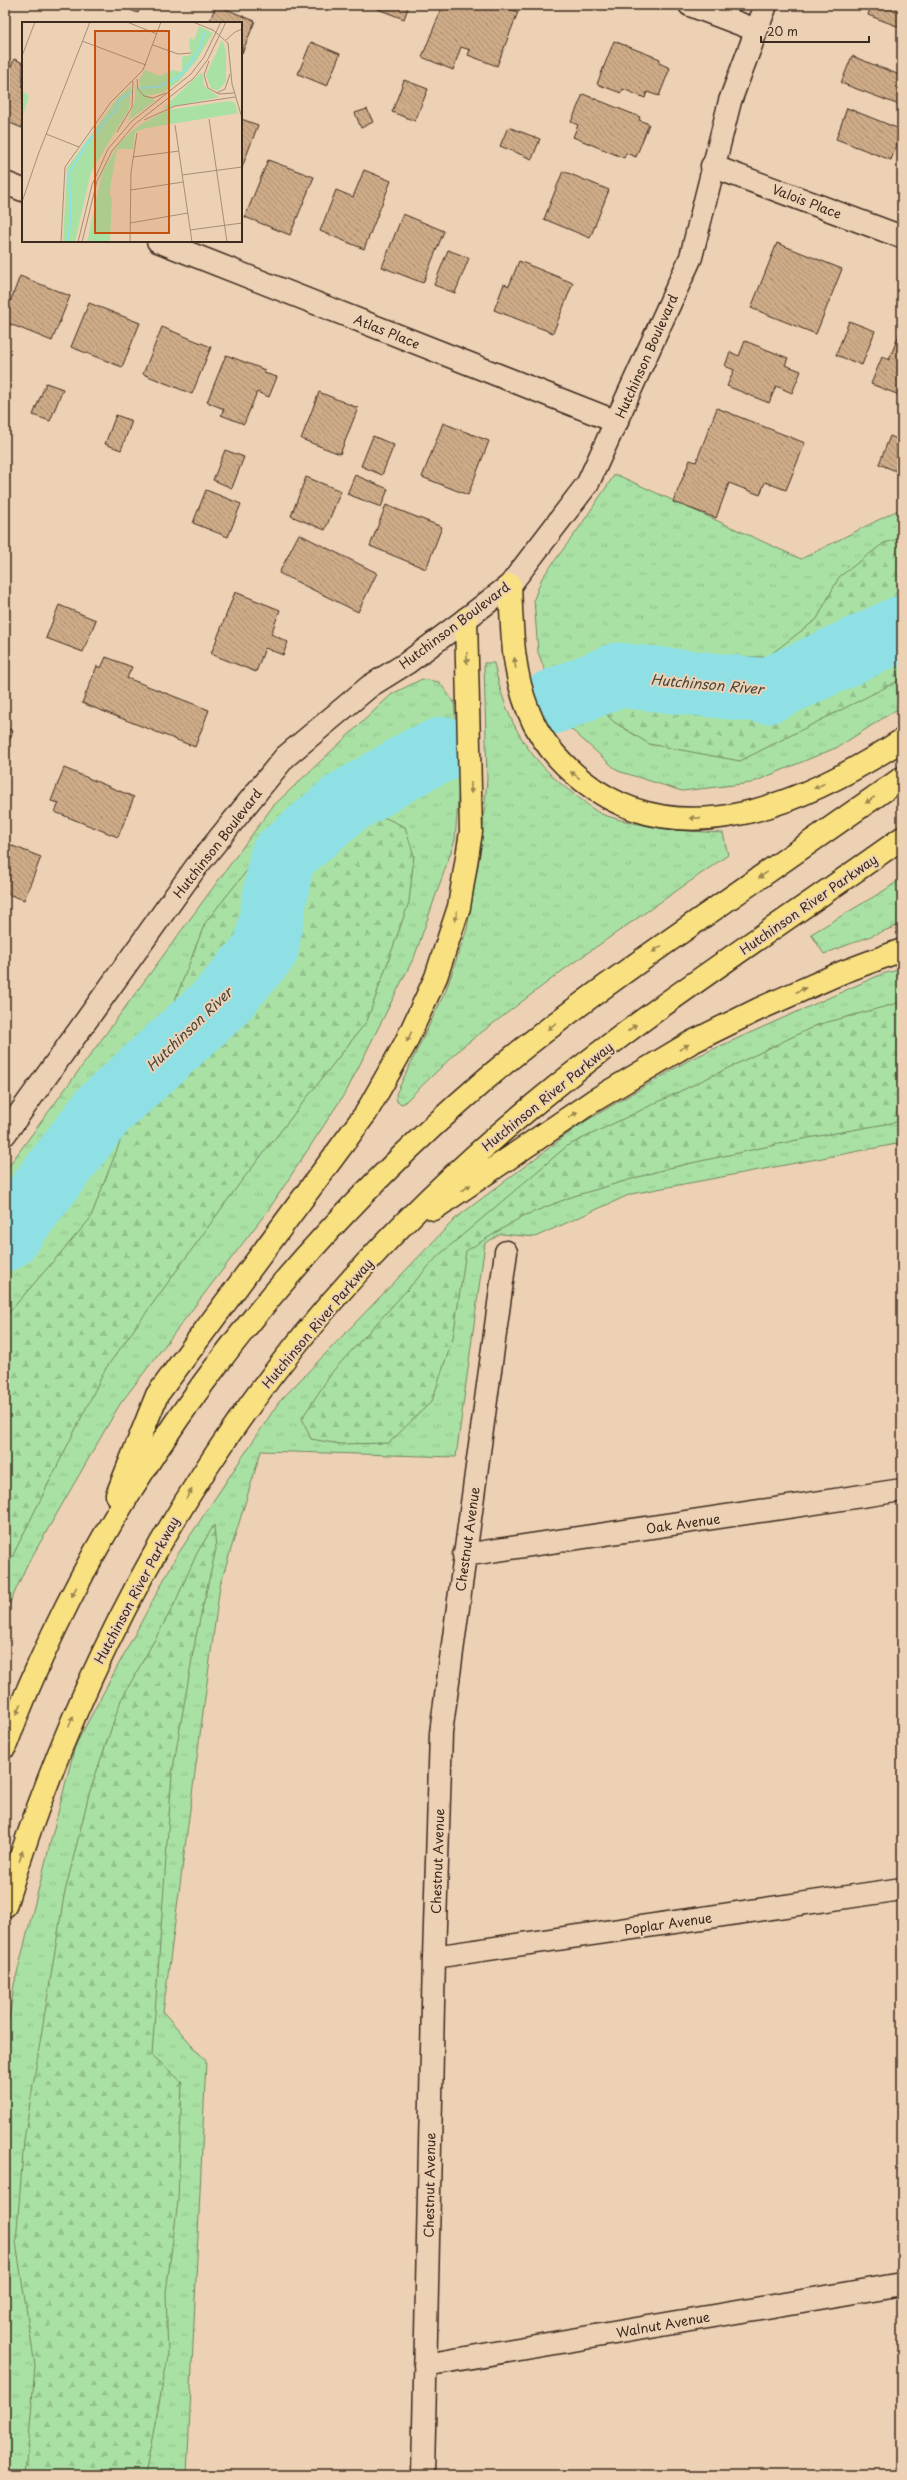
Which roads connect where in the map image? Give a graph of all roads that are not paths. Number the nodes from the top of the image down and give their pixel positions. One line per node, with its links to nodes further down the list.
1 (690, 5): 3 (street)
2 (766, 5): 3 (street, Hutchinson Boulevard)
3 (756, 30): 4 (street, Hutchinson Boulevard)
4 (712, 166): 7 (street, Valois Place); 9 (street, Hutchinson Boulevard)
5 (5, 183): 6 (street)
6 (22, 190)
7 (902, 237)
8 (161, 242): 9 (street, Atlas Place)
9 (617, 422): 10 (street, Hutchinson Boulevard)
10 (510, 585): 11 (street, Hutchinson Boulevard); 12 (highway, one-way to 10)
11 (466, 619): 16 (street, Hutchinson Boulevard); 21 (highway, one-way to 21)
12 (902, 740)
13 (902, 778): 21 (highway, one-way to 21)
14 (902, 838): 17 (highway, Hutchinson River Parkway, one-way to 14)
15 (902, 950): 17 (highway, one-way to 15)
16 (5, 1134)
17 (387, 1241): 24 (highway, Hutchinson River Parkway, one-way to 17)
18 (506, 1252): 20 (street, Chestnut Avenue)
19 (902, 1490): 20 (street, Oak Avenue)
20 (464, 1555): 25 (street, Chestnut Avenue)
21 (86, 1571): 22 (highway, one-way to 22)
22 (5, 1747)
23 (902, 1890): 25 (street, Poplar Avenue)
24 (5, 1906)
25 (434, 1957): 27 (street, Chestnut Avenue)
26 (902, 2284): 27 (street, Walnut Avenue)
27 (425, 2365): 28 (street, Chestnut Avenue)
28 (423, 2475)

